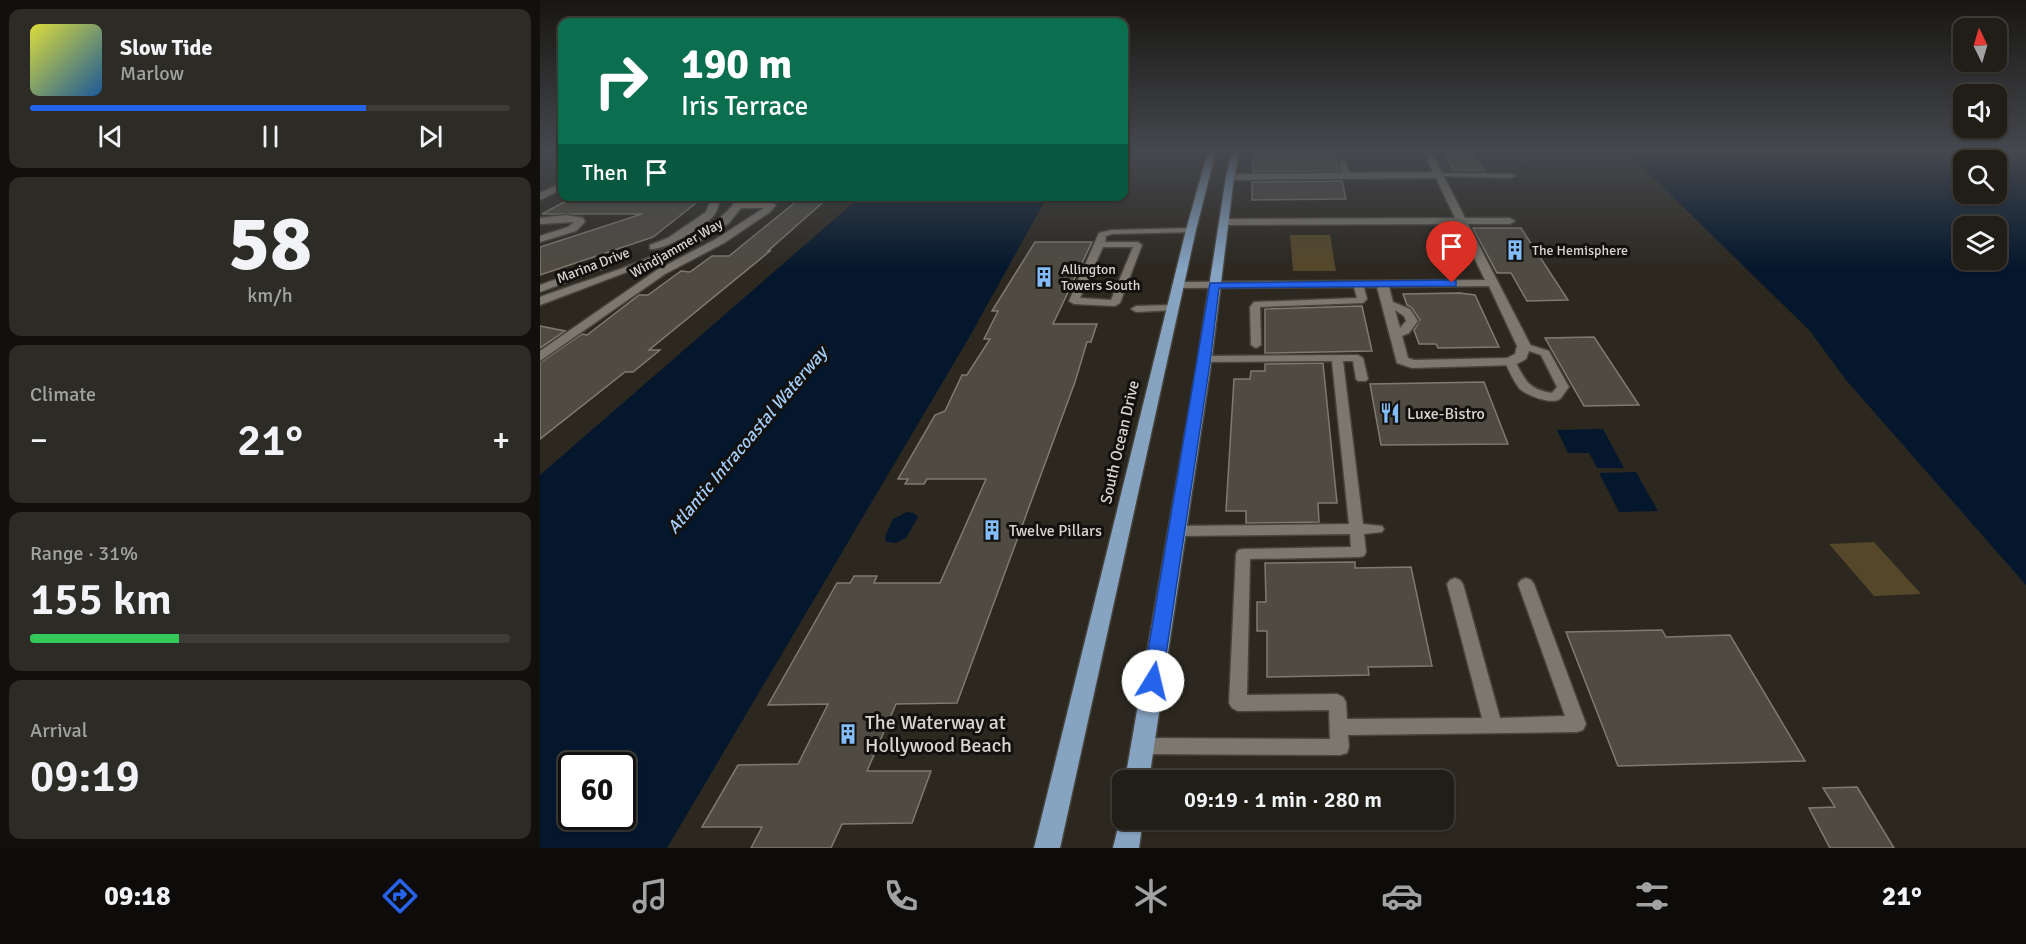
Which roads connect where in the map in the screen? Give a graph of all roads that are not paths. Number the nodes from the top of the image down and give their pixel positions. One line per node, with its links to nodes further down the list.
1 (1201, 191): 12 (main road, South Ocean Drive)
2 (1228, 191): 11 (main road)
3 (1446, 191): 9 (street)
4 (558, 196): 7 (street)
5 (715, 201): 20 (street, Marina Drive)
6 (738, 201): 21 (street, Marina Drive); 27 (street, Windjammer Way)
7 (540, 203)
8 (540, 221): 13 (street)
9 (1460, 221): 10 (street); 11 (street); 15 (street)
10 (1510, 221)
11 (1224, 222): 19 (main road)
12 (1191, 230): 14 (lane); 18 (main road, South Ocean Drive)
13 (540, 239)
14 (1100, 244): 14 (lane)
15 (1492, 283): 17 (street); 25 (street)
16 (1358, 284): 17 (street); 19 (street); 26 (lane)
17 (1382, 284): 22 (street)
18 (1178, 285): 19 (street); 23 (main road, South Ocean Drive)
19 (1214, 285): 28 (main road)
20 (540, 289)
21 (540, 301)
22 (1387, 304): 25 (street); 25 (street)
23 (1173, 308): 24 (lane); 41 (main road, South Ocean Drive)
24 (1136, 309)
25 (1395, 335)
26 (1256, 345)
27 (540, 357)
28 (1205, 358): 29 (lane); 33 (main road)
29 (1337, 358): 30 (lane); 31 (lane)
30 (1362, 379)
31 (1356, 529): 32 (lane); 33 (lane); 37 (lane)
32 (1377, 529)
33 (1177, 531): 38 (main road)
34 (1455, 584): 36 (lane)
35 (1526, 584): 36 (lane)
36 (1493, 726): 37 (lane)
37 (1339, 727): 38 (lane)
38 (1142, 746): 39 (main road)
39 (1138, 770)
40 (1129, 830): 42 (main road)
41 (1047, 848)
42 (1126, 848)

